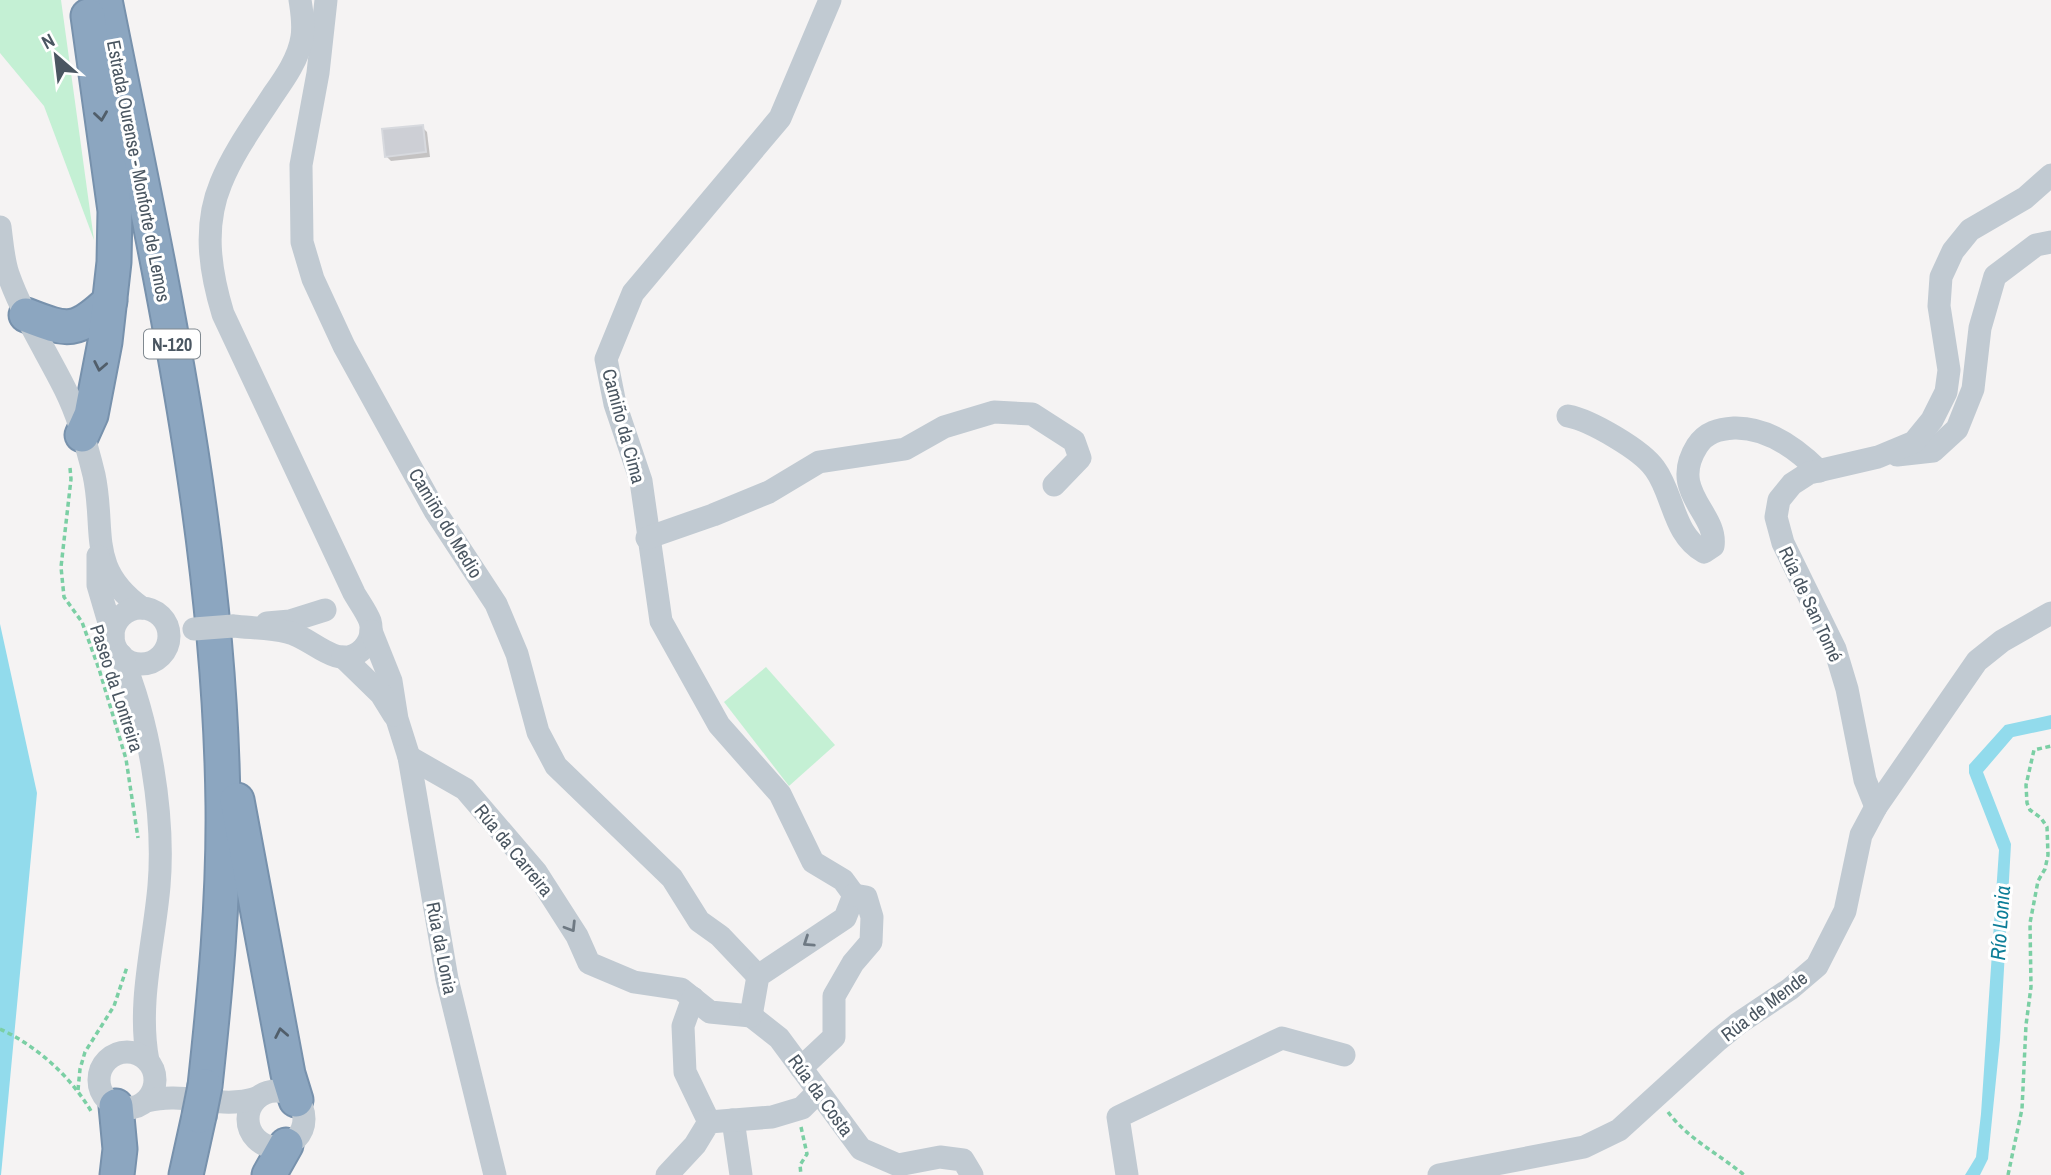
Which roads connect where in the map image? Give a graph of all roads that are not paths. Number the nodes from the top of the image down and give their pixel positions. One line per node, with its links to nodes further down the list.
1 (86, 0): 9 (highway, one-way to 9)
2 (105, 0): 28 (highway, Estrada Ourense - Monforte de Lemos / N-120)
3 (326, 0): 5 (street, Camiño do Medio)
4 (830, 0): 16 (street, Camiño da Cima)
5 (309, 17): 18 (street, Rúa da Lonia); 35 (street, Camiño do Medio)
6 (2051, 175): 13 (street, Rúa de San Tomé)
7 (0, 227): 10 (street)
8 (2051, 242): 13 (street)
9 (110, 301): 10 (highway); 12 (highway, one-way to 12)
10 (26, 315): 12 (street)
11 (1568, 416): 14 (street)
12 (76, 446): 17 (street)
13 (1878, 457): 14 (street, Rúa de San Tomé)
14 (1819, 471): 32 (street, Rúa de San Tomé)
15 (1054, 485): 16 (street)
16 (648, 538): 33 (street, Camiño da Cima)
17 (100, 539): 20 (street); 25 (street)
18 (334, 550): 19 (street); 22 (street, Rúa da Lonia)
19 (330, 607): 22 (street); 23 (street); 26 (street)
20 (152, 613): 24 (street); 25 (street); 27 (street)
21 (2051, 613): 32 (street, Rúa de Mende)
22 (368, 621): 26 (street); 29 (street, Rúa da Lonia)
23 (233, 626): 24 (street, bridge); 26 (street)
24 (194, 629): 27 (street)
25 (117, 646): 27 (street); 30 (street)
26 (334, 653): 29 (street, Rúa da Lonia)
27 (159, 655): 30 (street)
28 (218, 691): 44 (highway, one-way to 28); 45 (highway, Estrada Ourense - Monforte de Lemos / N-120)
29 (397, 719): 31 (street, Rúa da Lonia)
30 (146, 736): 34 (street)
31 (409, 757): 36 (street, Rúa da Carreira, one-way to 36); 54 (street, Rúa da Lonia)
32 (1876, 807): 59 (street, Rúa de Mende)
33 (854, 895): 35 (street, one-way to 35); 41 (street, Camiño da Cima)
34 (149, 971): 38 (street); 40 (street)
35 (758, 976): 37 (street)
36 (693, 998): 37 (street, Rúa da Carreira); 48 (street)
37 (751, 1016): 41 (street, Rúa da Costa)
38 (118, 1054): 40 (street); 46 (street)
39 (1344, 1055): 58 (street)
40 (151, 1065): 45 (street); 46 (street)
41 (801, 1068): 42 (street, Rúa da Costa)
42 (818, 1092): 47 (street); 57 (street, Rúa da Costa)
43 (257, 1098): 44 (street); 45 (street); 49 (street)
44 (296, 1100): 50 (street)
45 (204, 1101): 46 (street); 49 (street); 52 (highway, Estrada Ourense - Monforte de Lemos / N-120)
46 (131, 1103): 51 (highway)
47 (733, 1120): 48 (street); 56 (street)
48 (709, 1122): 55 (street)
49 (250, 1129): 50 (street)
50 (286, 1145): 53 (highway)
51 (117, 1175)
52 (186, 1175)
53 (269, 1175)
54 (495, 1175)
55 (667, 1175)
56 (741, 1175)
57 (972, 1175)
58 (1127, 1175)
59 (1439, 1175)

